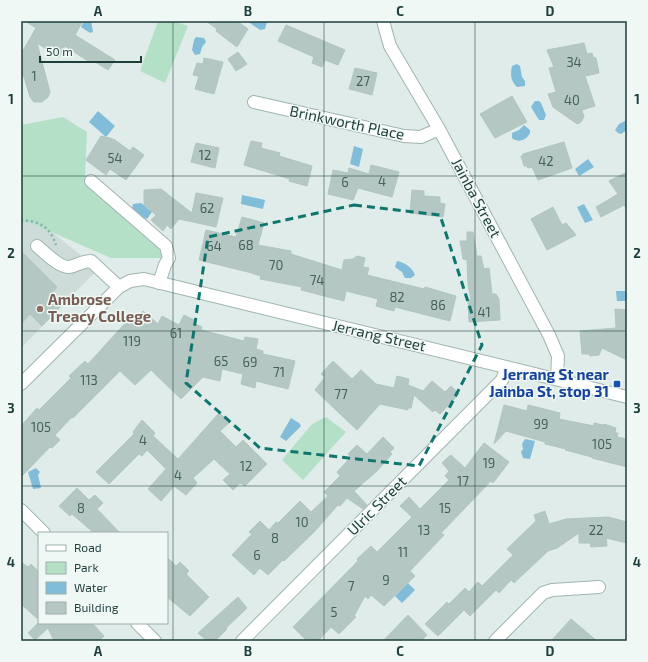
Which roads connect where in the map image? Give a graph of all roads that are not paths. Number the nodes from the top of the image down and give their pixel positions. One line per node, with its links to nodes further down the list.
1 (383, 21): 3 (street, Jainba Street)
2 (254, 102): 3 (street, Brinkworth Place)
3 (439, 129): 9 (street, Jainba Street)
4 (91, 181): 6 (street)
5 (37, 246): 7 (street)
6 (159, 282): 7 (street, Jerrang Street); 8 (street, Jerrang Street)
7 (119, 287): 10 (street)
8 (507, 367): 9 (street, Jerrang Street); 17 (street, Ulric Street)
9 (557, 379): 11 (street, Jerrang Street)
10 (21, 384)
11 (627, 398)
12 (21, 510): 13 (street)
13 (43, 532)
14 (599, 586): 18 (street)
15 (138, 624): 16 (street)
16 (155, 641)
17 (242, 641)
18 (495, 641)

